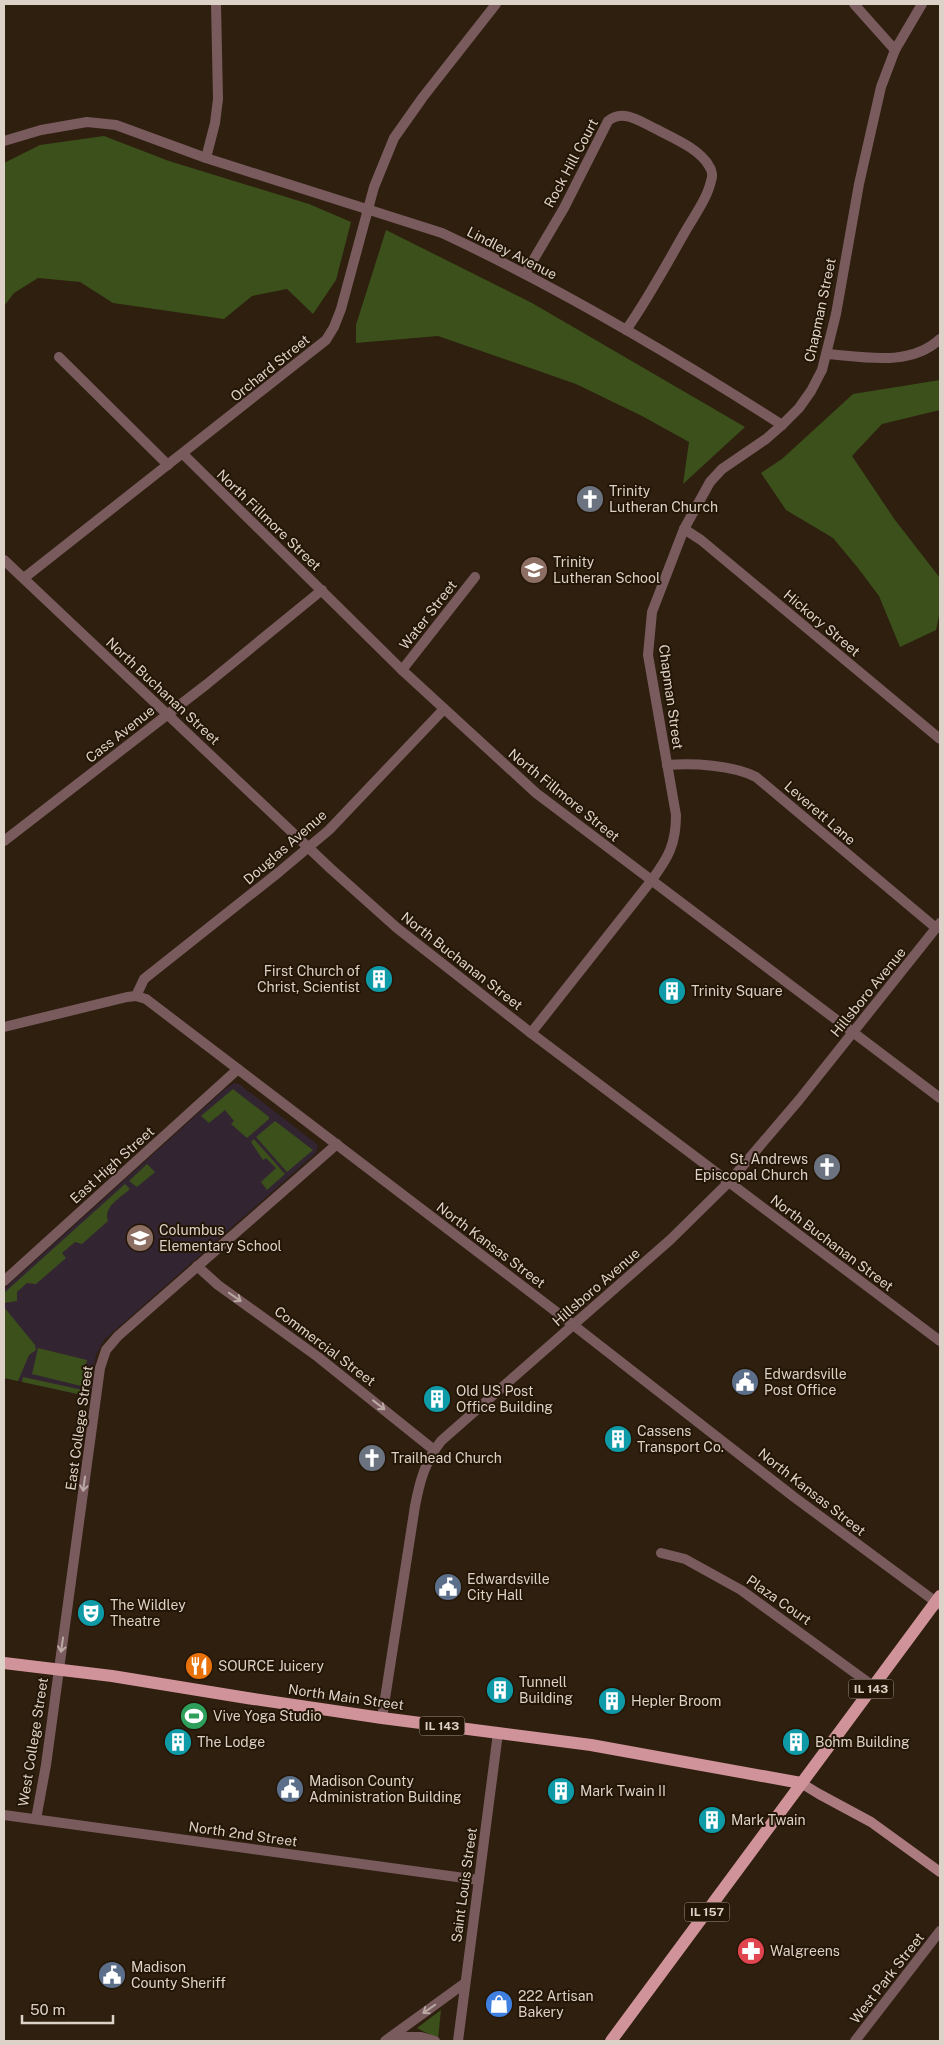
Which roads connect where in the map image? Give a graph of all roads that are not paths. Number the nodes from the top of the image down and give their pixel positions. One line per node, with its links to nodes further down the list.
1 (216, 4): 7 (street)
2 (496, 4): 8 (street, Orchard Street)
3 (854, 4): 5 (street)
4 (922, 4): 5 (street, Chapman Street)
5 (895, 50): 12 (street, Chapman Street)
6 (4, 141): 7 (street, Lindley Avenue)
7 (206, 158): 8 (street, Lindley Avenue)
8 (367, 210): 9 (street, Lindley Avenue); 15 (street, Orchard Street)
9 (525, 274): 10 (street, Lindley Avenue); 10 (street, Rock Hill Court)
10 (626, 330): 14 (street, Lindley Avenue)
11 (940, 339): 12 (street)
12 (827, 354): 14 (street, Chapman Street)
13 (59, 357): 16 (street)
14 (782, 425): 17 (street, Chapman Street)
15 (183, 454): 16 (street, Orchard Street); 21 (street, North Fillmore Street)
16 (168, 465): 20 (street, Orchard Street)
17 (684, 529): 25 (street, Hickory Street); 26 (street, Chapman Street)
18 (4, 560): 20 (street, North Buchanan Street)
19 (475, 577): 22 (street, Water Street)
20 (24, 578): 24 (street, North Buchanan Street)
21 (322, 590): 22 (street, North Fillmore Street); 24 (street, Cass Avenue)
22 (402, 670): 23 (street, North Fillmore Street)
23 (444, 709): 28 (street, Douglas Avenue); 29 (street, North Fillmore Street)
24 (168, 714): 27 (street, Cass Avenue); 28 (street, North Buchanan Street)
25 (940, 739)
26 (666, 765): 29 (street, Chapman Street); 30 (street, Leverett Lane)
27 (4, 841)
28 (309, 847): 31 (street, Douglas Avenue); 34 (street, North Buchanan Street)
29 (651, 881): 33 (street, North Fillmore Street); 34 (street, Chapman Street)
30 (938, 926): 33 (street, Hillsboro Avenue)
31 (136, 996): 32 (street); 35 (street, North Kansas Street)
32 (4, 1027)
33 (853, 1032): 36 (street, North Fillmore Street); 38 (street, Hillsboro Avenue)
34 (531, 1033): 38 (street, North Buchanan Street)
35 (238, 1069): 37 (street, North Kansas Street); 40 (street, East High Street)
36 (940, 1098)
37 (337, 1144): 39 (street, East College Street); 41 (street, North Kansas Street)
38 (729, 1182): 41 (street, Hillsboro Avenue); 42 (street, North Buchanan Street)
39 (197, 1266): 43 (street, Commercial Street, one-way to 43); 47 (street, East College Street, one-way to 47)
40 (4, 1281)
41 (573, 1325): 43 (street, Hillsboro Avenue); 45 (street, North Kansas Street)
42 (940, 1341)
43 (434, 1450): 49 (street, Hillsboro Avenue)
44 (661, 1554): 48 (street, Plaza Court)
45 (939, 1601): 48 (main road, IL 143)
46 (4, 1663): 47 (main road, North Main Street / IL 143)
47 (58, 1669): 49 (main road, North Main Street / IL 143); 53 (street, West College Street)
48 (873, 1686): 51 (main road, IL 143)
49 (382, 1718): 50 (main road, North Main Street / IL 143)
50 (498, 1733): 51 (main road, North Main Street / IL 143); 55 (street, Saint Louis Street)
51 (801, 1782): 54 (main road); 61 (main road, IL 157)
52 (4, 1815): 53 (street, North 2nd Street)
53 (36, 1819): 55 (street, North 2nd Street)
54 (940, 1872)
55 (479, 1880): 57 (street, Saint Louis Street)
56 (940, 1931): 62 (street, West Park Street)
57 (465, 1983): 58 (street, one-way to 58); 60 (street, Saint Louis Street)
58 (388, 2039): 59 (street)
59 (435, 2041)
60 (458, 2041)
61 (612, 2041)
62 (855, 2041)

